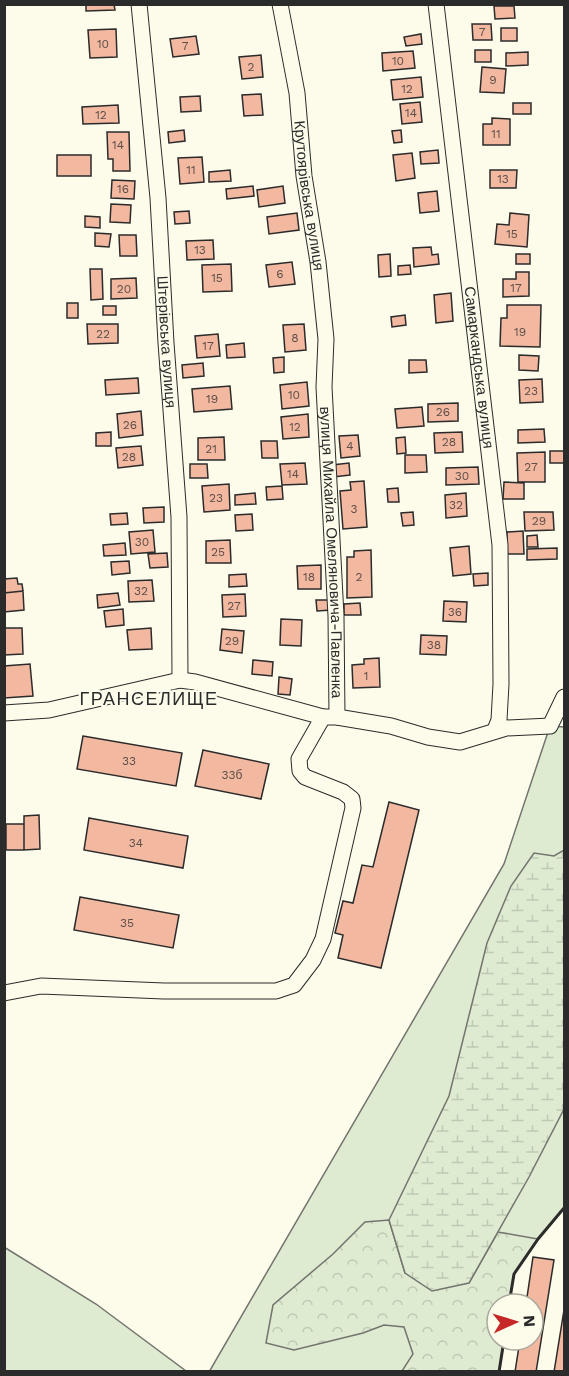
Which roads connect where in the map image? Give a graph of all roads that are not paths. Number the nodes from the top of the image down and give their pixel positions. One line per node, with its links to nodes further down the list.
1 (139, 4): 5 (street, Штерівська вулиця)
2 (280, 4): 4 (street, Крутоярівська вулиця)
3 (436, 4): 9 (street, Самаркандська вулиця)
4 (324, 387): 8 (street, вулиця Михайла Омеляновича-Павленка)
5 (180, 680): 7 (street); 8 (street)
6 (564, 697): 9 (street)
7 (4, 713)
8 (330, 717): 9 (street); 10 (street)
9 (495, 730)
10 (4, 993)

